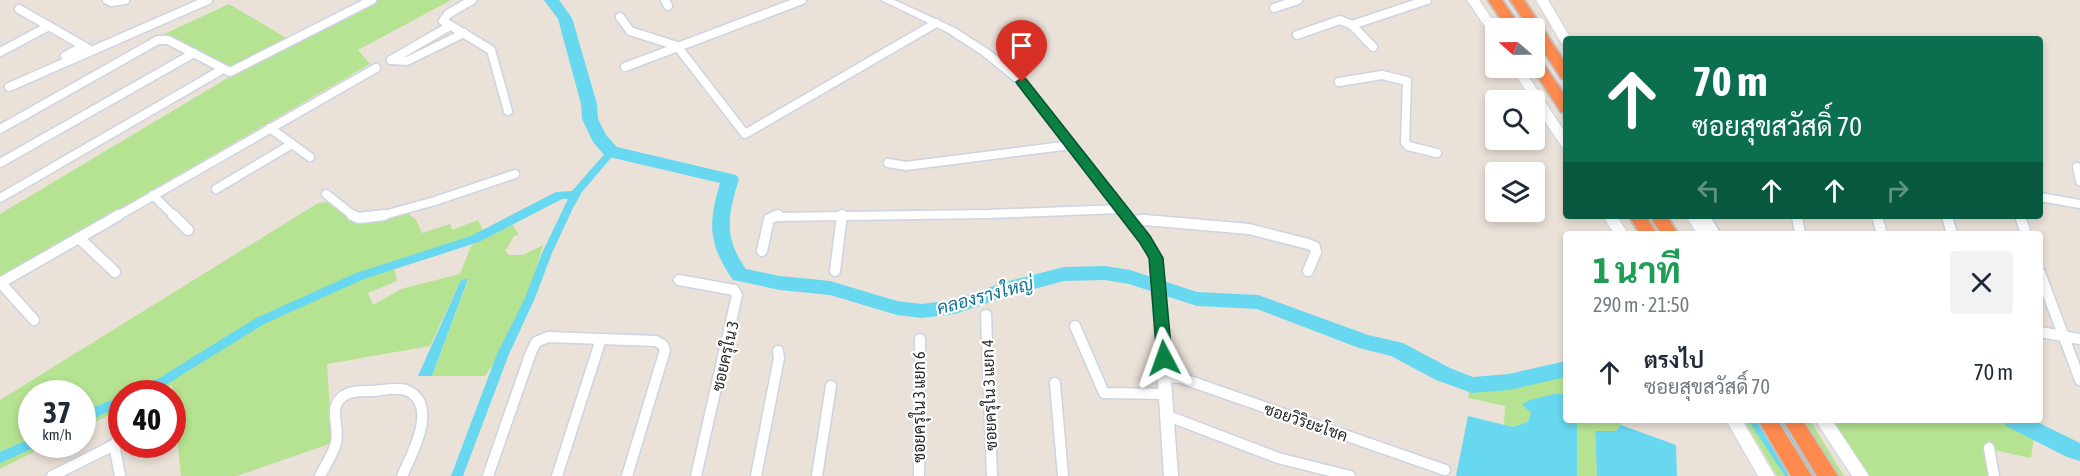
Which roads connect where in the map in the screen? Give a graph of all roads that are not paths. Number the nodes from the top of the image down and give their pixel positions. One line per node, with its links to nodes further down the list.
1 (107, 0): 2 (street)
2 (125, 0)
3 (208, 0): 29 (street)
4 (372, 0): 35 (street)
5 (472, 0): 22 (street)
6 (802, 0): 27 (street)
7 (1298, 0): 15 (street)
8 (1427, 0): 23 (street)
9 (1473, 0): 18 (main road)
10 (1495, 0): 19 (highway)
11 (1517, 0): 36 (highway)
12 (1529, 0): 33 (highway)
13 (1542, 0): 26 (main road)
14 (893, 1): 20 (street)
15 (1274, 8)
16 (19, 9): 21 (street)
17 (620, 17): 27 (street)
18 (1485, 18)
19 (1507, 18)
20 (936, 23): 27 (street); 49 (street)
21 (49, 26): 29 (street); 30 (street)
22 (450, 26): 24 (street); 24 (street)
23 (1352, 26): 25 (street); 28 (street)
24 (464, 33): 42 (street)
25 (1297, 35)
26 (1563, 36)
27 (677, 46): 32 (street)
28 (1373, 47)
29 (87, 49): 40 (street)
30 (0, 52)
31 (194, 53): 35 (street); 46 (street); 52 (street)
32 (625, 67)
33 (1563, 67)
34 (375, 68): 45 (street)
35 (223, 69): 58 (street)
36 (1563, 69)
37 (1545, 76): 41 (highway)
38 (1524, 78): 44 (main road)
39 (1340, 82): 50 (street)
40 (0, 92)
41 (1563, 104)
42 (508, 111)
43 (1563, 117): 44 (main road)
44 (1551, 119): 47 (main road)
45 (270, 128): 48 (street); 60 (street)
46 (0, 129)
47 (1563, 139)
48 (292, 144): 51 (street); 57 (street)
49 (1071, 145): 53 (street); 63 (street)
50 (1437, 153)
51 (310, 157)
52 (0, 163)
53 (888, 163)
54 (2077, 167): 56 (street)
55 (515, 174): 59 (street)
56 (2080, 181)
57 (216, 189)
58 (2, 194)
59 (326, 194)
60 (153, 195): 66 (street); 67 (street)
61 (2043, 198): 62 (street)
62 (2080, 204)
63 (1122, 209): 64 (street); 65 (street)
64 (842, 214): 68 (street); 69 (street)
65 (1131, 221): 70 (street); 84 (street)
66 (188, 230)
67 (79, 238): 71 (street); 74 (street)
68 (762, 251)
69 (835, 271)
70 (1308, 271)
71 (115, 272)
72 (679, 280): 105 (street, ซอยครุใน 3)
73 (2043, 282): 79 (street)
74 (0, 283): 76 (street)
75 (986, 315): 109 (street, ซอยครุใน 3 แยก 4)
76 (34, 320)
77 (1075, 326): 88 (street)
78 (2043, 333): 79 (street)
79 (2062, 336): 82 (street); 85 (street)
80 (601, 339): 102 (street); 103 (street); 104 (street)
81 (920, 339): 108 (street, ซอยครุใน 3 แยก 6)
82 (2080, 339)
83 (778, 351): 106 (street)
84 (1166, 377): 88 (street); 97 (street, ซอยวิริยะโชค)
85 (2080, 380)
86 (1055, 384): 110 (street)
87 (831, 386): 107 (street)
88 (1167, 394): 89 (street)
89 (1168, 416): 111 (street); 112 (street)
90 (1736, 423): 113 (main road)
91 (1769, 423): 114 (highway)
92 (1794, 423): 115 (highway)
93 (1825, 423): 116 (main road)
94 (108, 447): 98 (street)
95 (1989, 448): 117 (street)
96 (119, 458): 99 (street)
97 (1445, 470)
98 (52, 476)
99 (120, 476)
100 (320, 476): 101 (street)
101 (402, 476)
102 (488, 476)
103 (557, 476)
104 (627, 476)
105 (696, 476)
106 (756, 476)
107 (818, 476)
108 (919, 476)
109 (992, 476)
110 (1063, 476)
111 (1171, 476)
112 (1350, 476)
113 (1767, 476)
114 (1802, 476)
115 (1828, 476)
116 (1861, 476)
117 (1994, 476)

